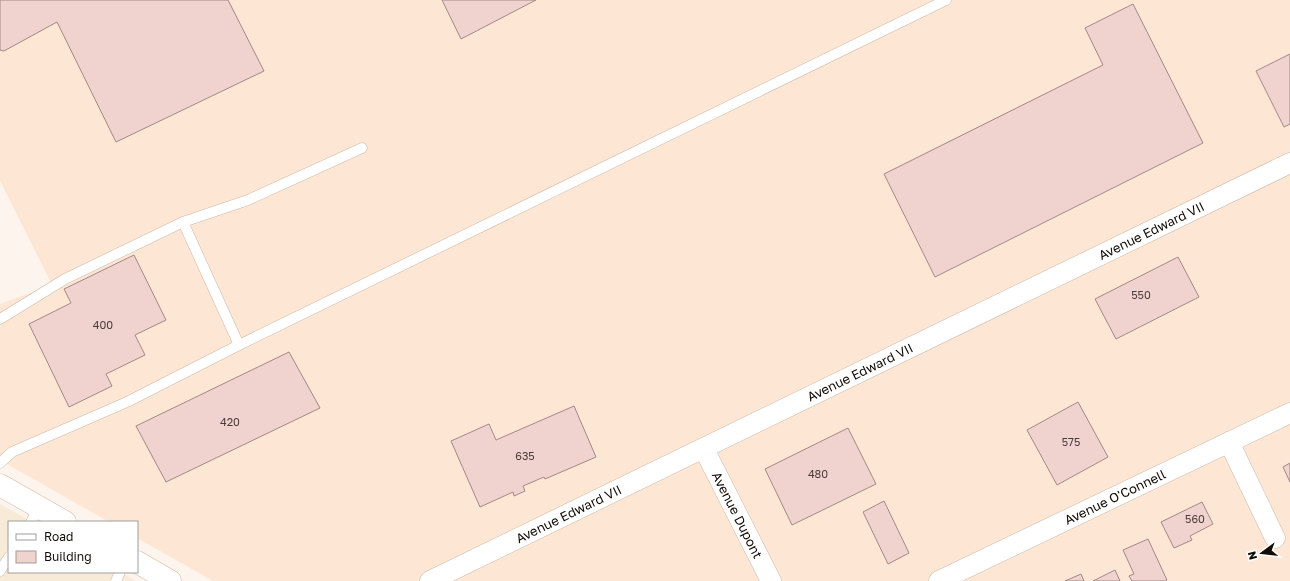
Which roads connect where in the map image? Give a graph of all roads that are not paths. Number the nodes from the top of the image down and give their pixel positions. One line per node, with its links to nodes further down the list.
1 (946, 0): 6 (lane)
2 (362, 148): 4 (lane)
3 (1290, 163): 9 (street, Avenue Edward VII)
4 (183, 222): 5 (lane); 6 (lane)
5 (0, 319)
6 (239, 345): 10 (lane)
7 (1290, 413): 8 (street, Avenue O'Connell)
8 (1229, 442): 14 (street); 21 (street, Avenue O'Connell)
9 (704, 449): 19 (street, Avenue Edward VII); 20 (street, Avenue Dupont)
10 (0, 463)
11 (0, 485): 12 (main road)
12 (35, 515): 13 (main road)
13 (61, 521)
14 (1275, 538)
15 (8, 559): 17 (lane)
16 (138, 563): 18 (main road)
17 (0, 571)
18 (170, 581)
19 (430, 581)
20 (771, 581)
21 (939, 581)

